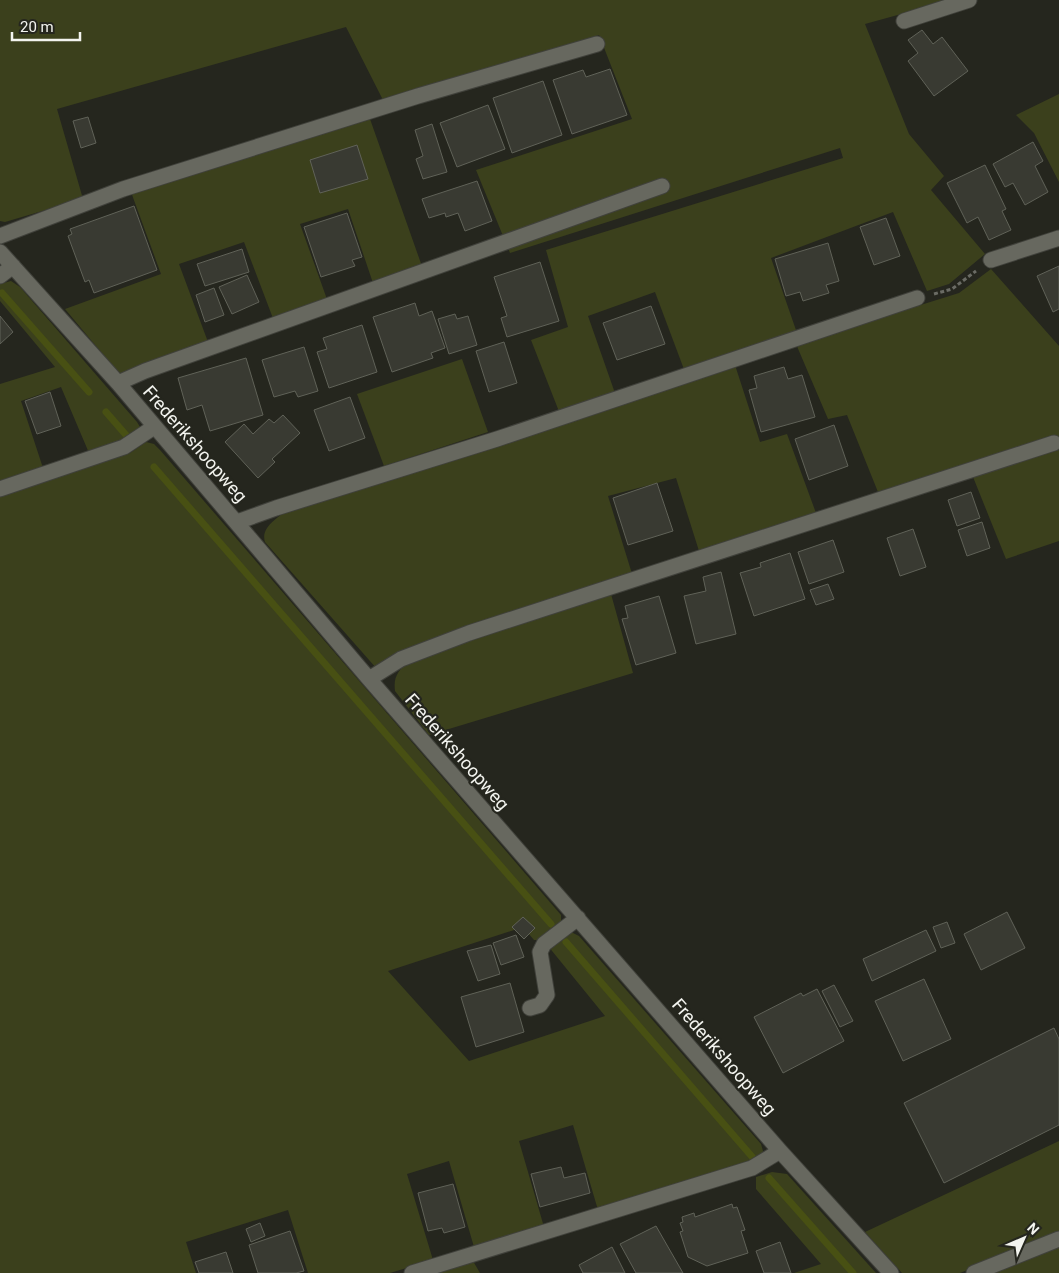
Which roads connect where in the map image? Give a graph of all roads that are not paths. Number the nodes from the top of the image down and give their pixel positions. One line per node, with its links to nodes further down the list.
1 (969, 0): 2 (street)
2 (904, 21)
3 (597, 44): 5 (street)
4 (662, 186): 12 (street)
5 (0, 236)
6 (1059, 238): 8 (street)
7 (0, 252): 9 (street, Frederikshoopweg)
8 (991, 260)
9 (13, 266): 10 (street); 12 (street, Frederikshoopweg)
10 (0, 276)
11 (917, 298): 16 (street)
12 (118, 383): 13 (street, Frederikshoopweg)
13 (154, 427): 15 (street); 16 (street, Frederikshoopweg)
14 (1054, 443): 17 (street)
15 (0, 489)
16 (237, 522): 17 (street, Frederikshoopweg)
17 (369, 679): 18 (street, Frederikshoopweg)
18 (578, 918): 19 (street); 20 (street, Frederikshoopweg)
19 (530, 1008)
20 (780, 1151): 22 (street); 23 (street, Frederikshoopweg)
21 (1059, 1239): 24 (street)
22 (412, 1273)
23 (891, 1273)
24 (974, 1273)

